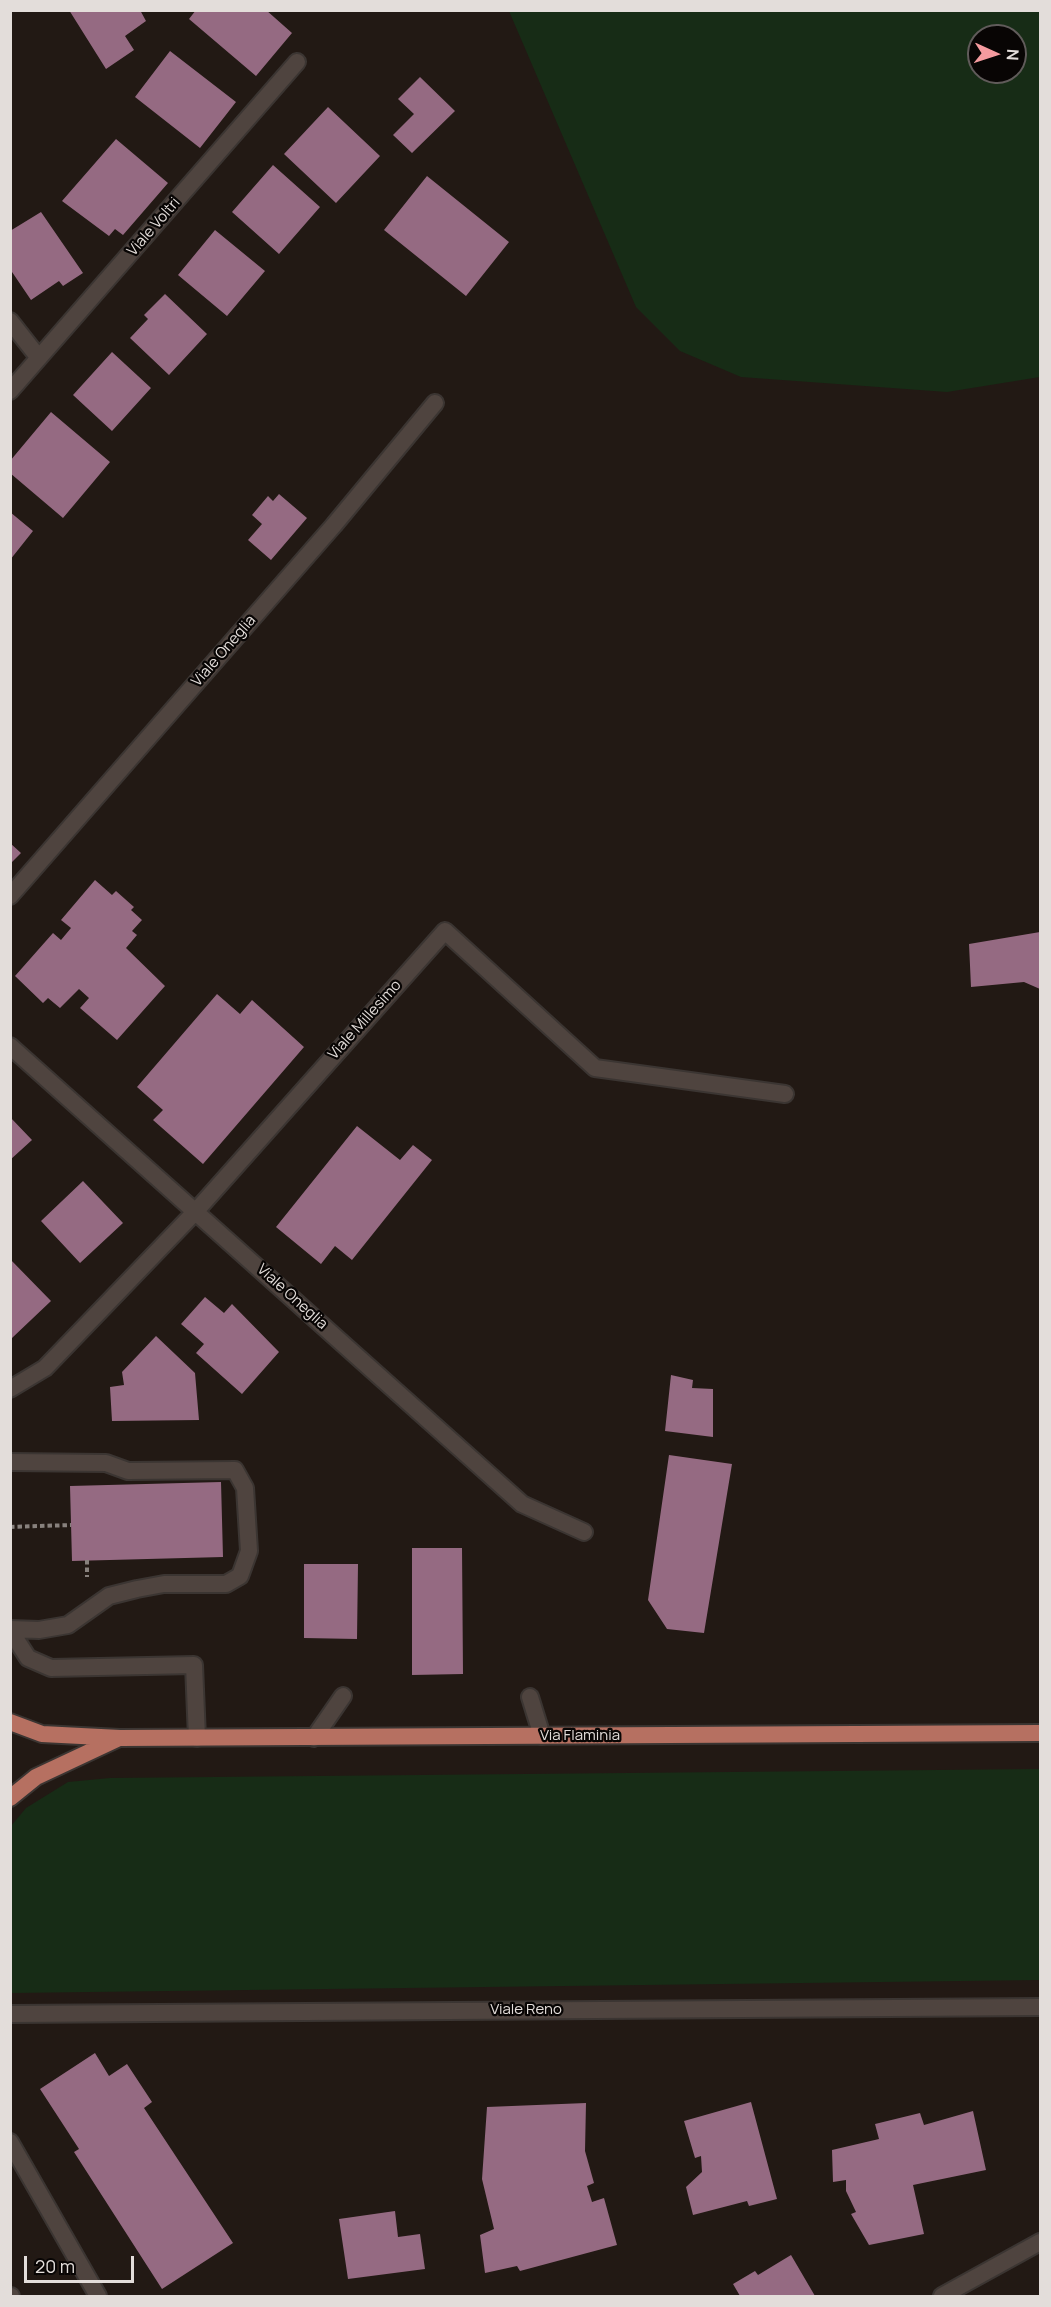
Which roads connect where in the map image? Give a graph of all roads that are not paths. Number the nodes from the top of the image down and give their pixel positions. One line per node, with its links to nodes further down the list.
1 (297, 62): 3 (street, Viale Voltri)
2 (10, 321): 3 (street)
3 (39, 358): 4 (street, Viale Voltri)
4 (10, 391)
5 (435, 403): 6 (street, Viale Oneglia)
6 (10, 896)
7 (10, 1046): 9 (street, Viale Oneglia)
8 (785, 1094): 9 (street, Viale Millesimo)
9 (196, 1211): 10 (street, Viale Millesimo); 12 (street, Viale Oneglia)
10 (10, 1389)
11 (10, 1462): 13 (street)
12 (584, 1532)
13 (10, 1630): 20 (street)
14 (343, 1696): 21 (street)
15 (530, 1698): 18 (street)
16 (10, 1722): 19 (main road, Via Flaminia)
17 (1041, 1733): 18 (main road, Via Flaminia)
18 (542, 1736): 21 (main road, Via Flaminia)
19 (120, 1738): 20 (main road, Via Flaminia); 22 (main road, Via Flaminia)
20 (197, 1738): 21 (main road, Via Flaminia)
21 (314, 1738)
22 (10, 1798)
23 (1041, 2007): 24 (street, Viale Reno)
24 (10, 2014)
25 (10, 2142): 27 (street)
26 (1041, 2241): 28 (street)
27 (98, 2296)
28 (942, 2296)

